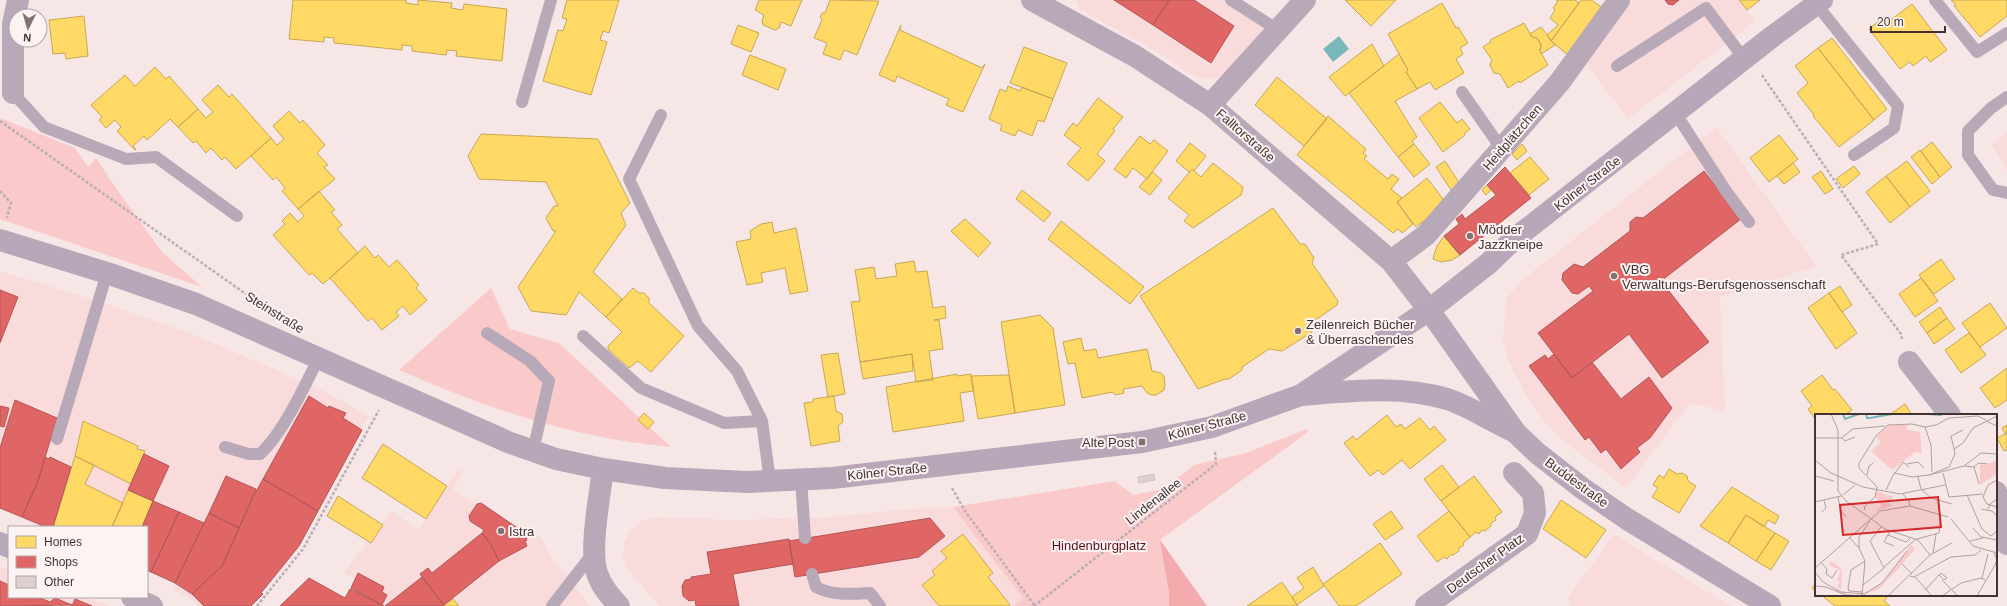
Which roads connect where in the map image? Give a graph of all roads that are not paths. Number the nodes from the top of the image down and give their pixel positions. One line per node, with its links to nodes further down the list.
1 (18, 0): 14 (street)
2 (551, 0): 16 (lane)
3 (1231, 0): 9 (lane)
4 (1305, 0): 9 (street)
5 (1619, 0): 20 (street, Heidplätzchen)
6 (1935, 0): 10 (lane)
7 (1040, 2): 17 (street, Falltorstraße)
8 (1819, 2): 11 (main road, Kölner Straße); 21 (lane)
9 (1278, 30): 17 (street)
10 (2007, 33)
11 (1747, 58): 12 (lane); 18 (main road, Kölner Straße)
12 (1617, 66)
13 (1462, 92): 20 (lane)
14 (13, 93): 23 (lane)
15 (2007, 97): 22 (lane)
16 (522, 102)
17 (1210, 105): 26 (street, Falltorstraße)
18 (1676, 114): 24 (lane); 28 (main road, Kölner Straße)
19 (661, 115): 35 (lane)
20 (1501, 148): 26 (street, Heidplätzchen)
21 (1854, 155)
22 (2007, 193)
23 (237, 216)
24 (1749, 222)
25 (1, 241): 27 (main road, Steinstraße)
26 (1391, 261): 28 (street, Falltorstraße)
27 (107, 273): 31 (main road, Steinstraße); 37 (lane)
28 (1429, 310): 33 (main road, Kölner Straße); 36 (main road, Buddestraße)
29 (487, 333): 39 (lane)
30 (583, 336): 35 (lane)
31 (318, 358): 38 (lane); 39 (main road, Steinstraße)
32 (1909, 362): 34 (street)
33 (1301, 395): 36 (main road); 42 (main road, Kölner Straße)
34 (1949, 414)
35 (762, 421): 43 (lane)
36 (1516, 433): 55 (main road, Buddestraße)
37 (57, 439)
38 (226, 447)
39 (533, 451): 40 (main road, Steinstraße)
40 (603, 469): 43 (main road, Kölner Straße); 47 (street)
41 (1514, 473): 54 (street, Deutscher Platz)
42 (801, 479): 43 (main road, Kölner Straße); 45 (lane)
43 (770, 481)
44 (1997, 494): 46 (street)
45 (805, 538)
46 (2007, 544)
47 (594, 552): 51 (lane); 52 (street)
48 (812, 574): 53 (lane)
49 (134, 598): 50 (street)
50 (152, 606)
51 (552, 606)
52 (619, 606)
53 (880, 606)
54 (1426, 606)
55 (1770, 606)

